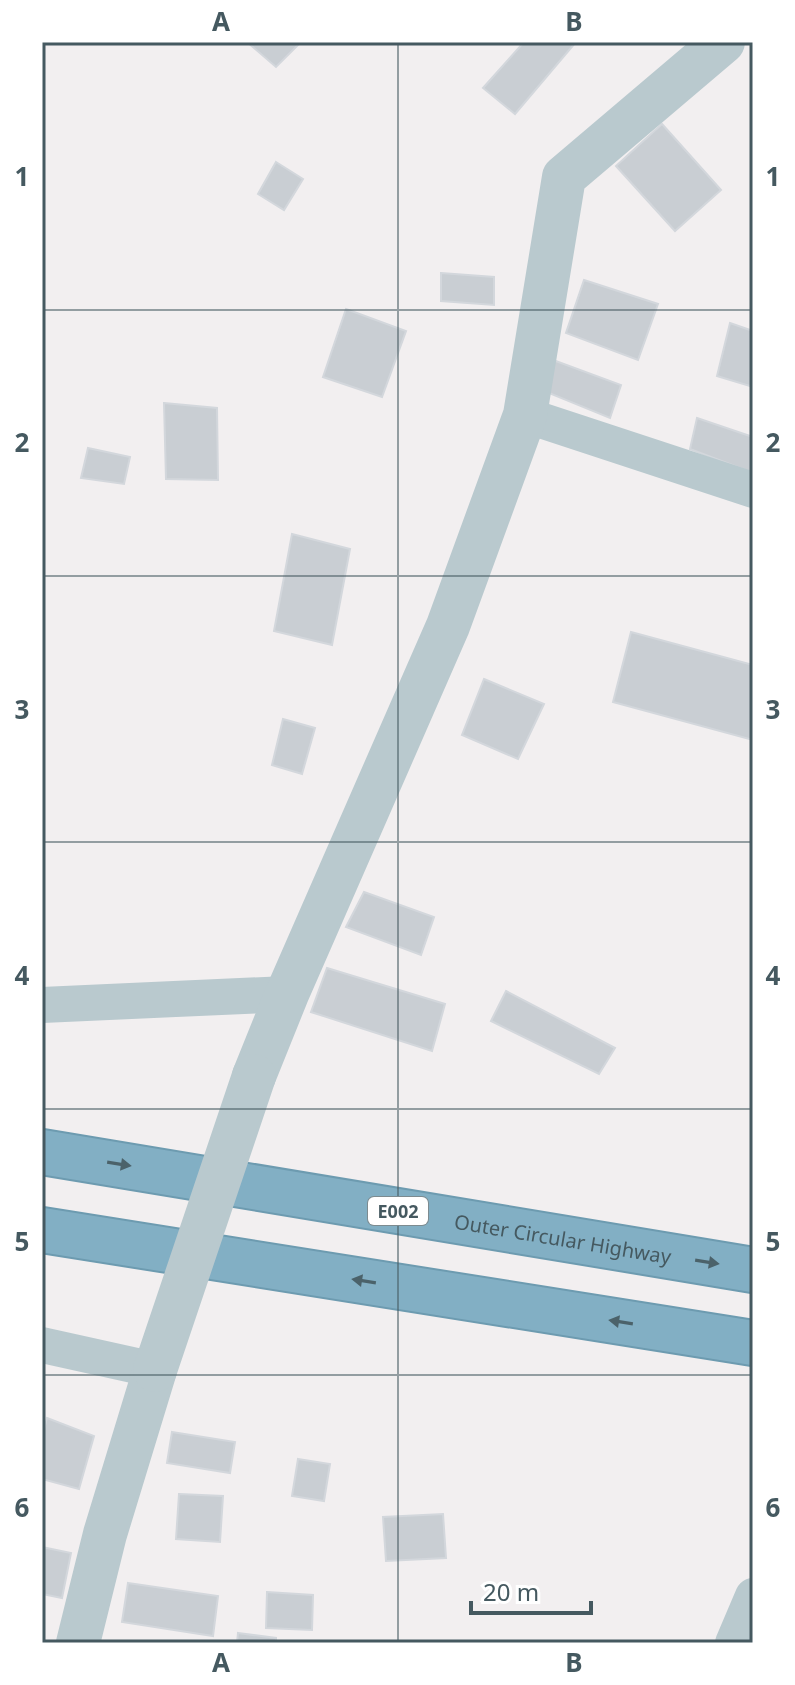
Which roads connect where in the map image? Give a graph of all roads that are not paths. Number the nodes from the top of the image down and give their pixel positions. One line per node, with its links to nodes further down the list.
1 (723, 42): 2 (street)
2 (525, 415): 3 (street); 4 (street)
3 (753, 490)
4 (287, 994): 5 (street); 11 (street, bridge)
5 (42, 1005)
6 (42, 1152): 8 (highway, Outer Circular Highway / E002, one-way to 8)
7 (42, 1230): 9 (highway, one-way to 7)
8 (753, 1270)
9 (753, 1343)
10 (42, 1345): 11 (street)
11 (155, 1370): 13 (street)
12 (753, 1596): 14 (street)
13 (78, 1643)
14 (733, 1643)

